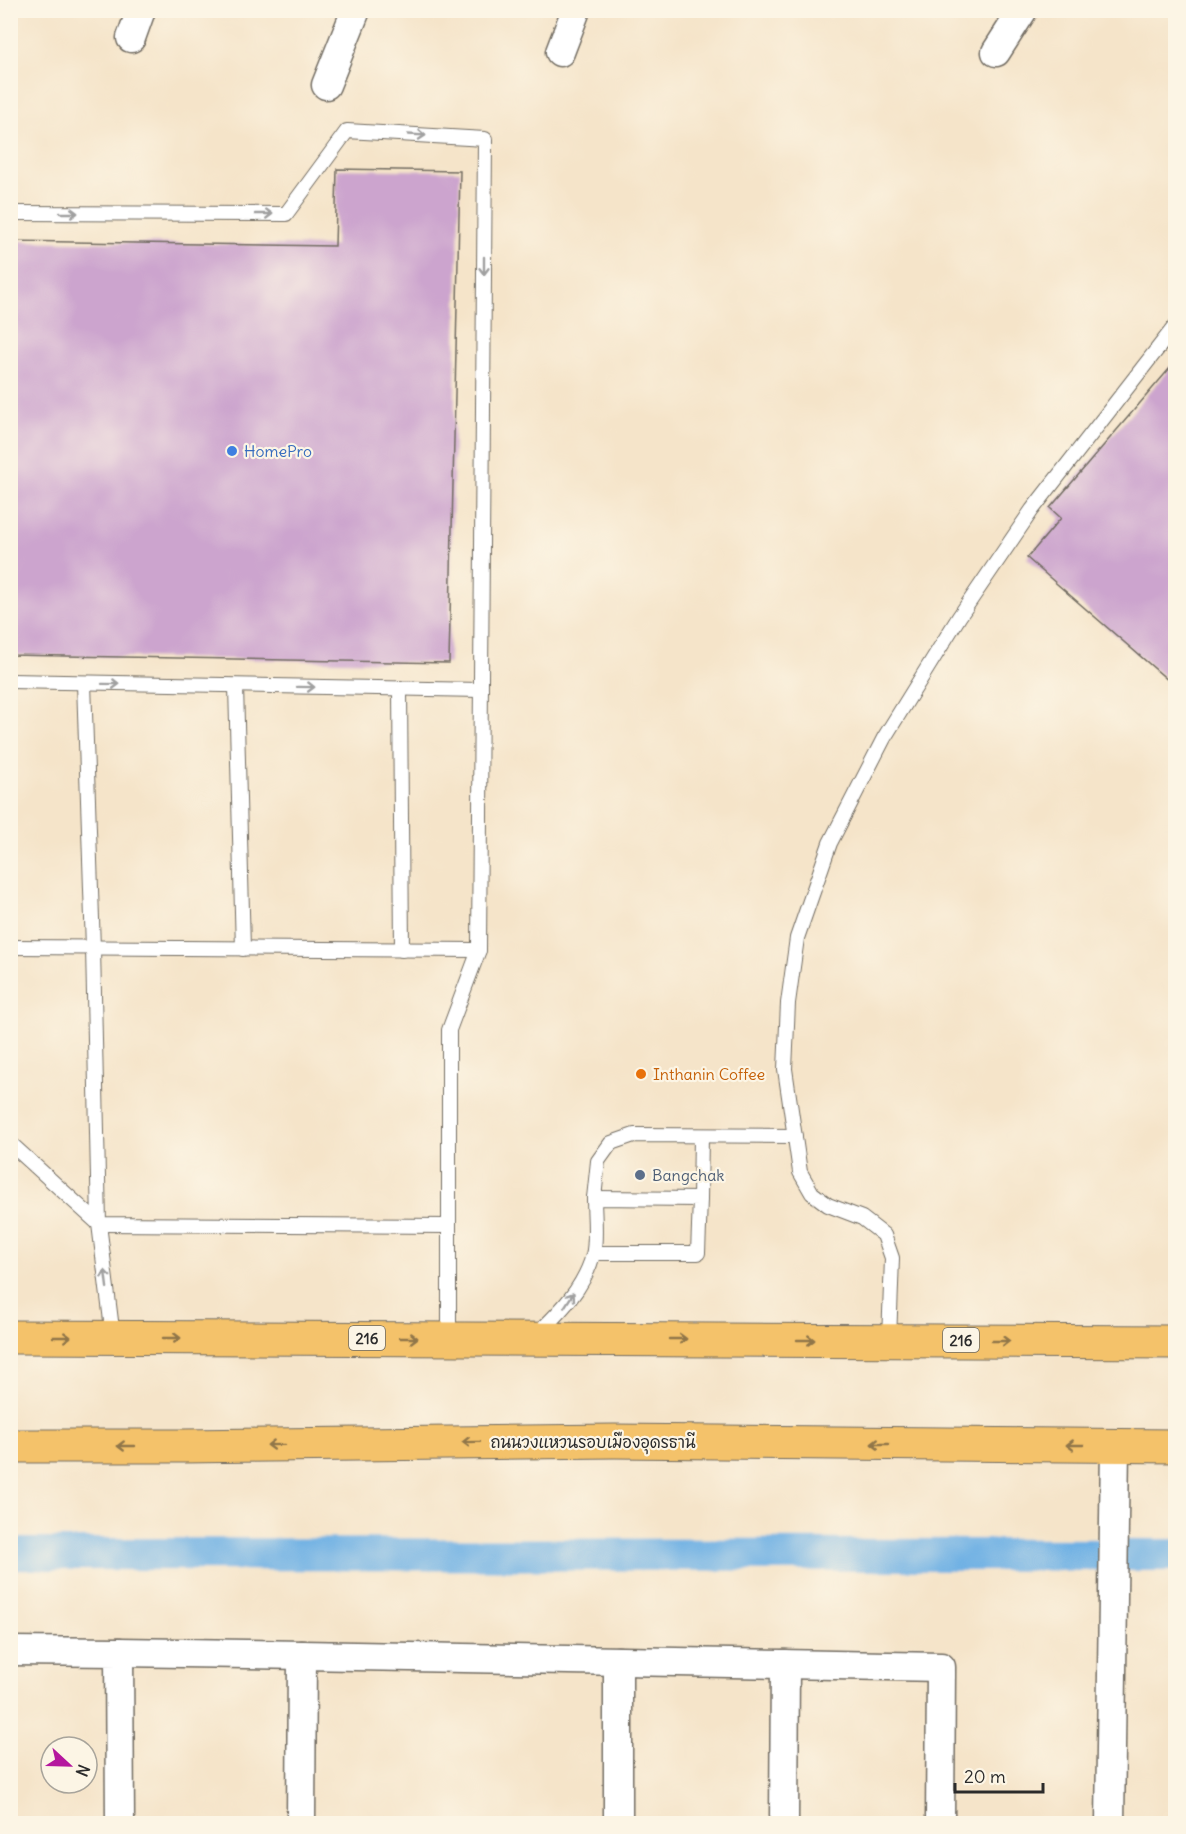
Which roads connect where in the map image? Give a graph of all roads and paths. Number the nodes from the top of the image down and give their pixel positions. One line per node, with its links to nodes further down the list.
1 (141, 10): 5 (street)
2 (356, 10): 8 (street)
3 (576, 10): 6 (street)
4 (1023, 10): 7 (street)
5 (130, 38)
6 (560, 52)
7 (996, 52)
8 (326, 85)
9 (10, 213): 15 (lane, one-way to 15)
10 (1176, 325): 22 (lane)
11 (10, 681): 12 (lane)
12 (84, 683): 13 (lane, one-way to 13); 17 (lane)
13 (236, 686): 14 (lane, one-way to 14); 18 (lane)
14 (400, 688): 15 (lane); 19 (lane)
15 (481, 690): 20 (lane)
16 (10, 947): 17 (lane)
17 (93, 948): 18 (lane); 26 (lane)
18 (243, 949): 19 (lane)
19 (402, 950): 20 (lane)
20 (479, 950): 27 (lane)
21 (701, 1136): 22 (lane); 24 (lane); 25 (lane)
22 (795, 1136): 33 (lane)
23 (10, 1143): 26 (lane)
24 (594, 1198): 25 (lane); 28 (lane)
25 (700, 1198): 28 (lane)
26 (99, 1224): 27 (lane); 30 (lane, one-way to 26)
27 (449, 1226): 31 (lane)
28 (594, 1253): 32 (lane, one-way to 28)
29 (10, 1337): 30 (highway, 216, one-way to 30)
30 (113, 1337): 31 (highway, 216, one-way to 31)
31 (449, 1338): 32 (highway, 216)
32 (533, 1338): 33 (highway, 216, one-way to 33)
33 (889, 1340): 34 (highway, 216, one-way to 34)
34 (1176, 1342)
35 (1115, 1445): 36 (highway, ถนนวงแหวนรอบเมืองอุดรธานี, one-way to 36); 37 (highway, ถนนวงแหวนรอบเมืองอุดรธานี); 48 (street)
36 (10, 1446)
37 (1176, 1446)
38 (10, 1651): 39 (street)
39 (118, 1652): 40 (street); 43 (street)
40 (302, 1655): 41 (street); 44 (street)
41 (618, 1661): 42 (street); 45 (street)
42 (785, 1664): 46 (street); 47 (street)
43 (120, 1824)
44 (301, 1824)
45 (618, 1824)
46 (784, 1824)
47 (940, 1824)
48 (1110, 1824)

